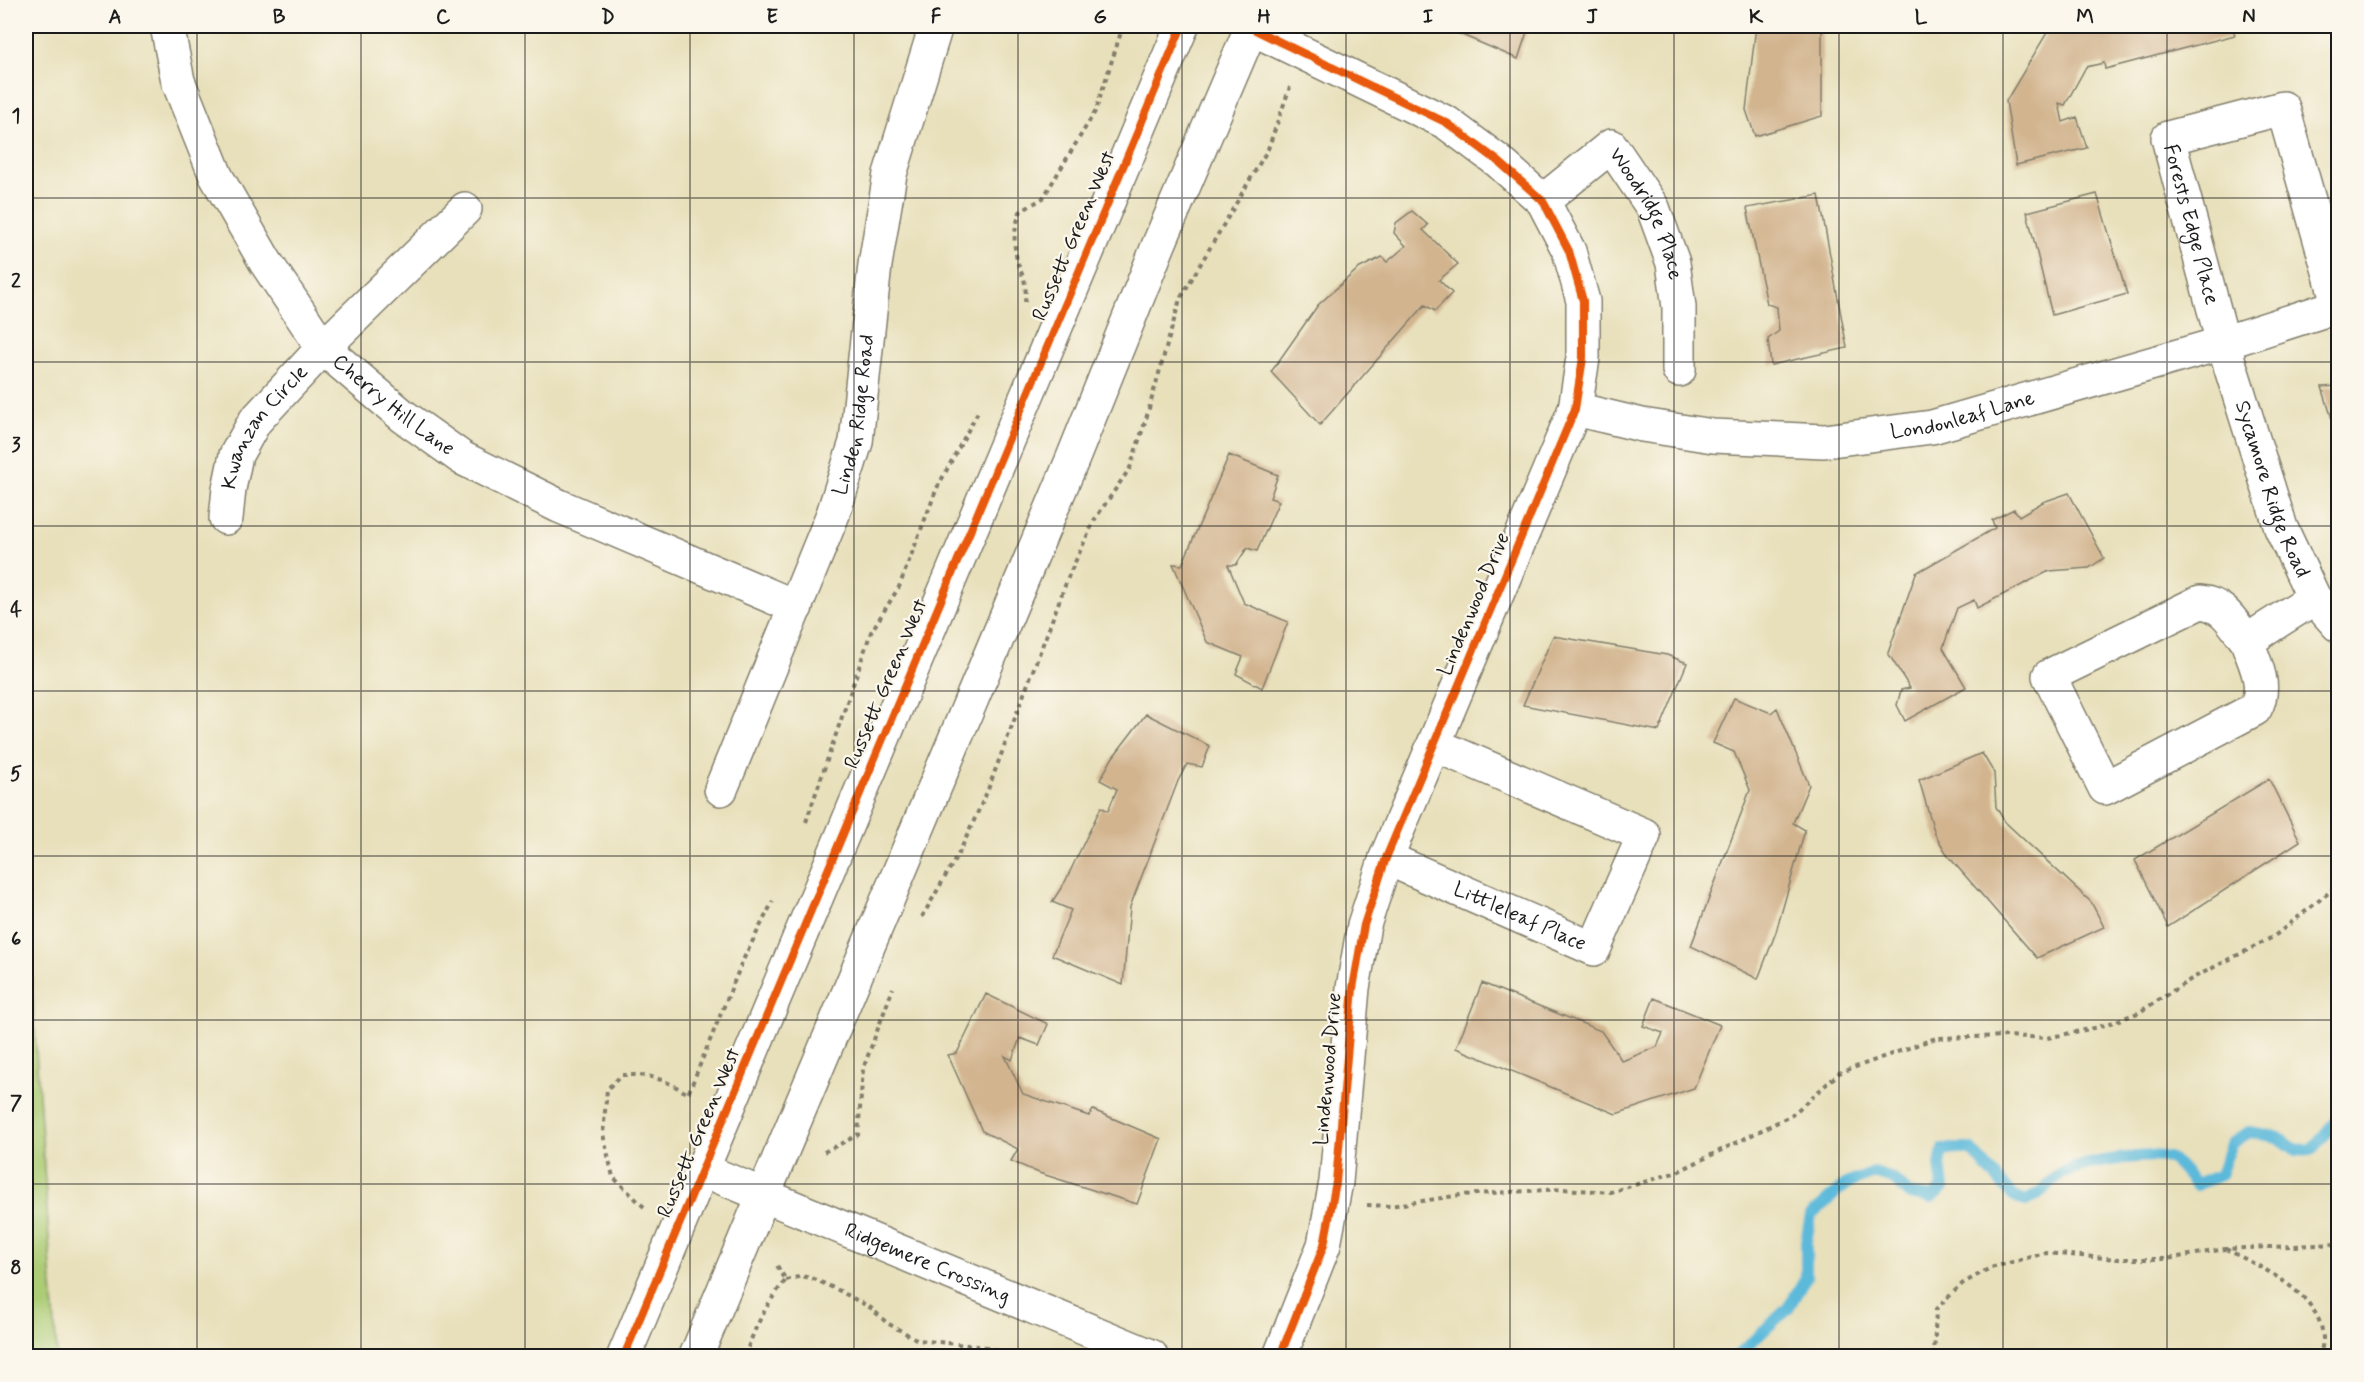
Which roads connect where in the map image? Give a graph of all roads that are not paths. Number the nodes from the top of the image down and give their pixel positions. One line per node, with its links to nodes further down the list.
1 (167, 26): 9 (street, Cherry Hill Lane)
2 (936, 26): 14 (street, Linden Ridge Road)
3 (1182, 26): 20 (street, Russett Green West)
4 (1250, 26): 5 (street, Lindenwood Drive); 21 (street)
5 (1543, 201): 10 (street, Woodridge Place); 11 (street, Lindenwood Drive)
6 (465, 208): 9 (street, Kwanzan Circle)
7 (2338, 305): 8 (street, Londonleaf Lane); 8 (street, Forests Edge Place)
8 (2223, 344): 11 (street, Londonleaf Lane); 13 (street, Sycamore Ridge Road)
9 (323, 348): 12 (street, Kwanzan Circle); 14 (street, Cherry Hill Lane)
10 (1679, 370)
11 (1575, 409): 17 (street, Lindenwood Drive)
12 (226, 518)
13 (2314, 598): 15 (street, Sycamore Ridge Road); 16 (street)
14 (796, 607): 18 (street, Linden Ridge Road)
15 (2338, 625)
16 (2247, 641): 16 (street)
17 (1435, 745): 19 (street, Lindenwood Drive); 19 (street, Littleleaf Place)
18 (721, 789)
19 (1386, 858): 25 (street, Lindenwood Drive)
20 (703, 1170): 21 (street, Ridgemere Crossing); 22 (street, Russett Green West)
21 (765, 1196): 23 (street); 24 (street, Ridgemere Crossing)
22 (624, 1356)
23 (696, 1356)
24 (1151, 1356)
25 (1280, 1356)

